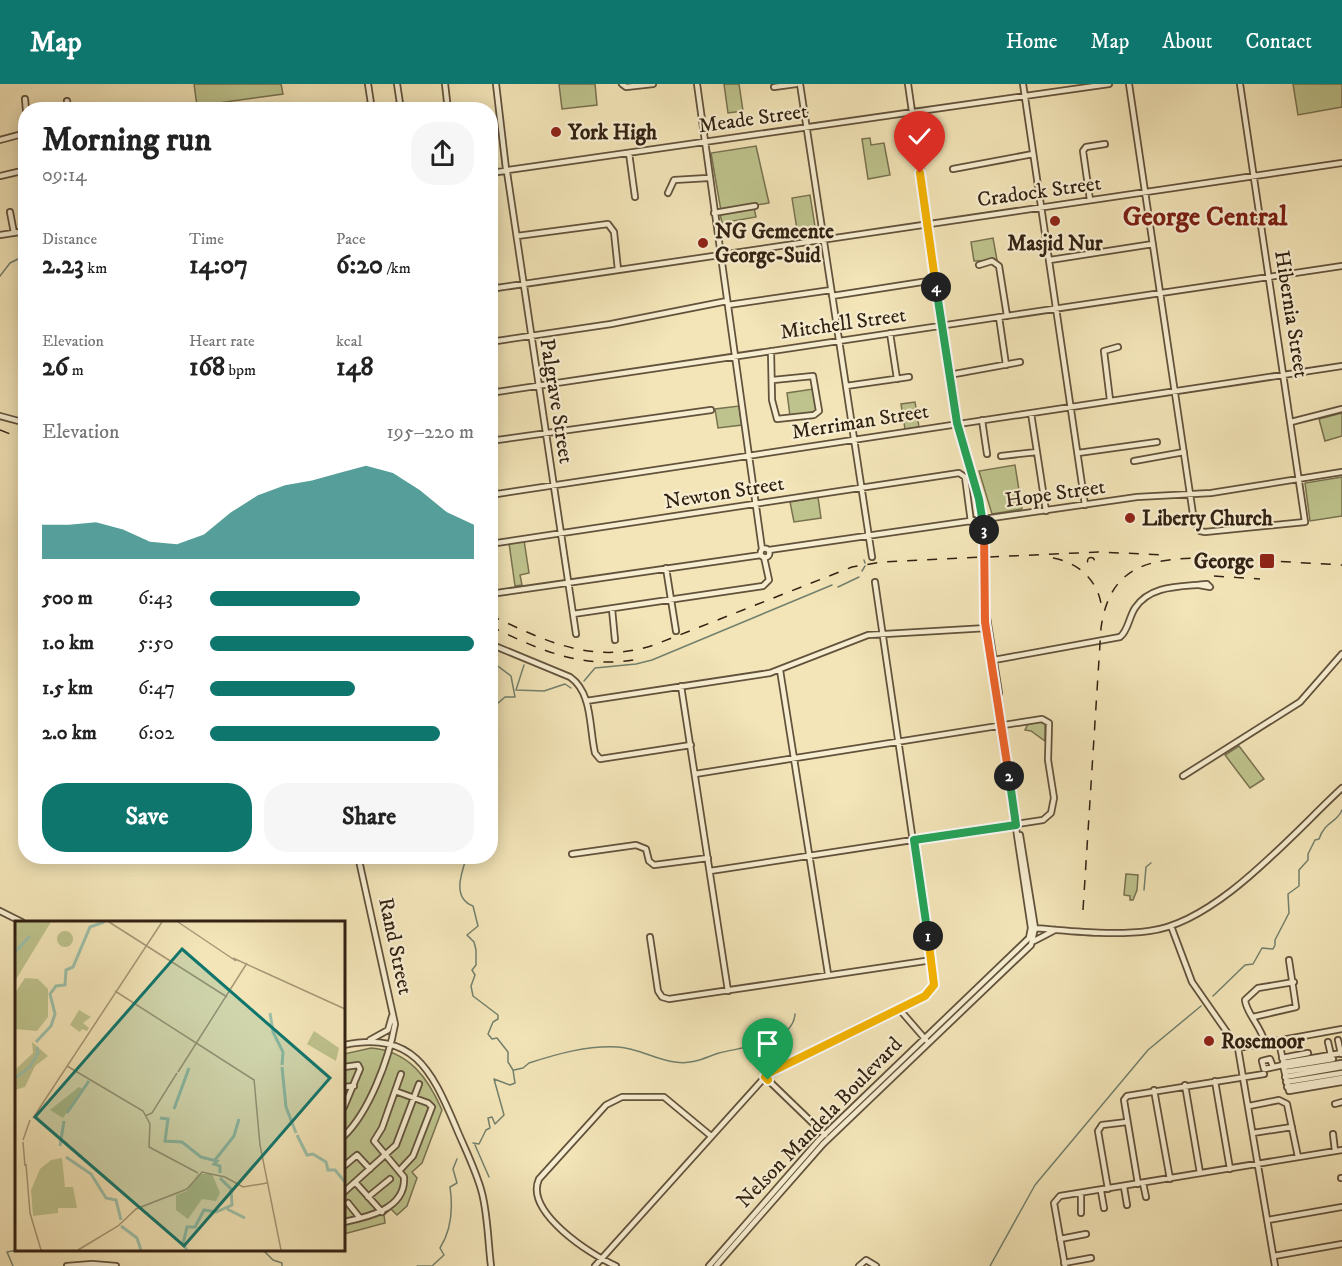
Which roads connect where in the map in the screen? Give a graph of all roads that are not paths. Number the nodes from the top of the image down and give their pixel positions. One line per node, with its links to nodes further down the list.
1 (368, 84): 18 (street)
2 (398, 84): 19 (street)
3 (445, 84): 20 (street)
4 (496, 84): 31 (street, Palgrave Street)
5 (622, 84): 6 (street)
6 (653, 84)
7 (697, 84): 25 (street)
8 (798, 84): 14 (street); 22 (street)
9 (908, 84): 21 (street)
10 (1023, 84): 15 (street)
11 (1109, 84): 15 (street, Meade Street)
12 (1129, 84): 38 (street)
13 (1240, 84): 35 (street, Hibernia Street)
14 (774, 87)
15 (1025, 96): 21 (street, Meade Street); 28 (street)
16 (25, 99): 17 (street)
17 (25, 102)
18 (371, 102)
19 (400, 102)
20 (447, 102)
21 (911, 113): 22 (street, Meade Street); 45 (street)
22 (806, 128): 25 (street, Meade Street); 50 (street)
23 (18, 135): 24 (street)
24 (0, 140)
25 (704, 142): 27 (street, Meade Street); 36 (street)
26 (1105, 144): 40 (street)
27 (628, 153): 31 (street, Meade Street); 39 (street)
28 (1033, 154): 30 (street); 42 (street)
29 (1342, 163): 35 (street, Cradock Street)
30 (953, 169)
31 (506, 171): 33 (street, Meade Street); 49 (street, Palgrave Street)
32 (18, 172): 34 (street)
33 (498, 172)
34 (0, 176)
35 (1254, 176): 38 (street, Cradock Street); 57 (street, Hibernia Street)
36 (708, 178): 37 (street); 44 (street)
37 (668, 193)
38 (1145, 193): 40 (street, Cradock Street); 51 (street)
39 (635, 197)
40 (1090, 200): 42 (street, Cradock Street)
41 (755, 206): 44 (street)
42 (1042, 207): 45 (street, Cradock Street); 53 (street)
43 (10, 212): 47 (street)
44 (714, 213): 52 (street)
45 (927, 224): 50 (street, Cradock Street); 58 (street)
46 (18, 232): 47 (street)
47 (14, 233): 48 (street)
48 (0, 235)
49 (517, 236): 56 (street); 59 (street, Palgrave Street)
50 (824, 239): 52 (street, Cradock Street); 61 (street)
51 (1153, 244): 53 (street); 62 (street)
52 (720, 255): 56 (street, Cradock Street); 64 (street)
53 (1050, 260): 65 (street)
54 (979, 265): 66 (street)
55 (1342, 266): 57 (street, Mitchell Street)
56 (618, 270): 59 (street, Cradock Street)
57 (1269, 277): 62 (street, Mitchell Street); 80 (street, Hibernia Street)
58 (935, 280): 63 (street); 68 (street)
59 (523, 284): 60 (street, Cradock Street); 70 (street, Palgrave Street)
60 (498, 288)
61 (831, 290): 63 (street); 64 (street)
62 (1160, 293): 65 (street, Mitchell Street); 87 (street)
63 (832, 296): 71 (street)
64 (728, 303): 70 (street); 75 (street)
65 (1057, 309): 66 (street, Mitchell Street); 89 (street)
66 (1007, 316): 67 (street, Mitchell Street)
67 (999, 317): 68 (street, Mitchell Street); 77 (street)
68 (942, 325): 69 (street, Mitchell Street); 79 (street)
69 (890, 333): 71 (street, Mitchell Street); 82 (street)
70 (530, 336): 72 (street); 84 (street, Palgrave Street)
71 (839, 340): 74 (street, Mitchell Street); 85 (street)
72 (498, 341)
73 (1118, 347): 88 (street)
74 (771, 351): 75 (street, Mitchell Street); 83 (street)
75 (736, 356): 84 (street, Mitchell Street); 108 (street)
76 (1020, 362): 77 (street)
77 (1006, 364): 79 (street)
78 (1342, 366): 80 (street, Merriman Street)
79 (949, 375): 97 (street)
80 (1284, 375): 87 (street, Merriman Street); 96 (street, Hibernia Street)
81 (909, 377): 82 (street)
82 (897, 379): 85 (street)
83 (772, 380): 83 (street)
84 (538, 386): 86 (street, Mitchell Street); 99 (street, Palgrave Street)
85 (846, 386): 100 (street)
86 (498, 392)
87 (1175, 392): 88 (street, Merriman Street); 105 (street)
88 (1110, 400): 89 (street, Merriman Street)
89 (1071, 406): 92 (street, Merriman Street); 106 (street)
90 (1342, 409): 96 (street)
91 (711, 410): 99 (street)
92 (1031, 413): 94 (street, Merriman Street); 104 (street)
93 (0, 416): 95 (street)
94 (982, 420): 97 (street, Merriman Street); 107 (street)
95 (18, 421)
96 (1291, 422): 112 (street, Hibernia Street)
97 (957, 423): 98 (street, Merriman Street); 102 (street)
98 (947, 425): 100 (street, Merriman Street); 102 (street)
99 (545, 433): 101 (street); 113 (street, Palgrave Street)
100 (854, 439): 108 (street, Merriman Street); 114 (street)
101 (498, 440)
102 (963, 442): 134 (street, bridge)
103 (1157, 442): 106 (street)
104 (1037, 452): 109 (street); 119 (street)
105 (1184, 452): 110 (street); 116 (street)
106 (1078, 453): 118 (street)
107 (987, 454)
108 (750, 455): 113 (street, Merriman Street); 117 (street)
109 (1001, 456)
110 (1134, 461)
111 (1342, 472): 112 (street, Hope Street)
112 (1300, 479): 116 (street, Hope Street); 116 (street, Hibernia Street)
113 (553, 485): 115 (street, Merriman Street); 121 (street, Palgrave Street)
114 (861, 488): 117 (street, Newton Street); 120 (street, Newton Street); 122 (street)
115 (498, 494)
116 (1190, 495): 118 (street, Hope Street)
117 (757, 504): 121 (street, Newton Street); 124 (street)
118 (1085, 505): 119 (street, Hope Street)
119 (1046, 511): 120 (street, Hope Street)
120 (971, 522): 122 (street, Hope Street)
121 (560, 534): 123 (street, Newton Street); 127 (street, Palgrave Street)
122 (868, 538): 124 (street, Hope Street); 125 (street)
123 (498, 543)
124 (765, 553): 126 (street, Hope Street); 131 (street)
125 (872, 557)
126 (666, 568): 127 (street, Hope Street); 131 (street)
127 (567, 582): 130 (street, Hope Street); 133 (street, Palgrave Street)
128 (875, 582): 136 (street)
129 (1199, 585): 141 (street)
130 (498, 593)
131 (671, 600): 132 (street); 135 (street)
132 (612, 609): 133 (street); 138 (street)
133 (573, 614): 137 (street, Palgrave Street)
134 (988, 628): 136 (street); 141 (street)
135 (676, 631)
136 (882, 633): 142 (street); 146 (street)
137 (576, 634)
138 (615, 640)
139 (498, 647): 144 (street)
140 (1342, 654): 150 (street)
141 (993, 660): 145 (street)
142 (780, 670): 143 (street); 148 (street)
143 (681, 686): 144 (street); 147 (street)
144 (586, 701): 147 (street)
145 (1003, 726): 146 (street); 152 (street); 152 (street)
146 (899, 742): 148 (street); 153 (street)
147 (691, 745): 149 (street)
148 (796, 758): 149 (street); 155 (street)
149 (695, 774): 156 (street)
150 (1183, 776)
151 (1342, 788): 161 (street)
152 (1017, 824): 153 (street); 162 (street)
153 (914, 840): 155 (street); 166 (street)
154 (572, 854): 156 (street)
155 (810, 856): 158 (street); 168 (street)
156 (708, 858): 158 (street)
157 (360, 864): 172 (street, Rand Street)
158 (710, 871): 171 (street)
159 (0, 911): 160 (street)
160 (20, 921)
161 (1171, 926): 163 (street); 182 (street)
162 (1033, 927): 163 (street); 165 (street); 169 (street, Nelson Mandela Boulevard)
163 (1061, 929): 165 (street, Nelson Mandela Boulevard)
164 (650, 937): 171 (street)
165 (1031, 945): 169 (street, Nelson Mandela Boulevard)
166 (932, 960): 168 (street); 173 (street)
167 (1289, 960): 170 (street)
168 (828, 974): 171 (street)
169 (994, 975): 176 (street, Nelson Mandela Boulevard)
170 (1294, 982): 174 (street); 174 (street)
171 (728, 991)
172 (392, 1004): 177 (street); 179 (street, Rand Street)
173 (900, 1010): 176 (street); 194 (street)
174 (1254, 1017): 178 (street)
175 (1342, 1029): 178 (street)
176 (925, 1039): 214 (street, Nelson Mandela Boulevard)
177 (366, 1041): 179 (street); 180 (street)
178 (1265, 1043): 182 (street)
179 (391, 1044): 212 (street, Rand Street); 254 (street)
180 (345, 1045)
181 (1280, 1047): 189 (street)
182 (1238, 1048): 195 (street)
183 (1308, 1053): 186 (street)
184 (1341, 1053): 185 (street); 185 (street)
185 (1332, 1057): 190 (street)
186 (1300, 1058): 189 (street); 190 (street)
187 (1272, 1065): 189 (street)
188 (345, 1067): 199 (street)
189 (1284, 1070): 190 (street); 190 (street)
190 (1321, 1071): 191 (street); 191 (street)
191 (1339, 1073)
192 (401, 1074): 202 (street)
193 (1264, 1074): 195 (street)
194 (765, 1077): 213 (street); 214 (street)
195 (1244, 1077): 196 (street); 207 (street)
196 (1215, 1081): 198 (street); 222 (street)
197 (420, 1084): 203 (street)
198 (1185, 1085): 201 (street); 224 (street)
199 (354, 1086): 200 (street); 206 (street)
200 (345, 1087)
201 (1154, 1090): 208 (street); 226 (street)
202 (395, 1091): 203 (street); 217 (street)
203 (414, 1098): 217 (street); 223 (street)
204 (1342, 1102): 205 (street)
205 (1335, 1104)
206 (345, 1105)
207 (1249, 1106): 209 (street); 210 (street)
208 (1127, 1122): 228 (street); 230 (street)
209 (1292, 1127): 210 (street); 218 (street)
210 (1253, 1133): 219 (street)
211 (1333, 1134): 216 (street)
212 (345, 1135)
213 (711, 1136): 249 (street); 249 (street)
214 (826, 1136): 257 (street, Nelson Mandela Boulevard); 258 (street, Nelson Mandela Boulevard)
215 (1342, 1150): 216 (street)
216 (1335, 1151): 218 (street)
217 (386, 1156): 221 (street); 223 (street)
218 (1298, 1157): 219 (street)
219 (1258, 1164): 222 (street); 243 (street)
220 (345, 1165): 221 (street)
221 (370, 1169): 227 (street)
222 (1230, 1169): 224 (street)
223 (399, 1171): 240 (street)
224 (1200, 1173): 226 (street)
225 (390, 1179): 234 (street)
226 (1170, 1179): 228 (street)
227 (355, 1182): 231 (street); 234 (street)
228 (1141, 1184): 229 (street); 235 (street)
229 (1124, 1187): 230 (street); 237 (street)
230 (1108, 1189): 232 (street)
231 (345, 1191)
232 (1101, 1191): 233 (street); 239 (street)
233 (1080, 1194): 241 (street); 246 (street)
234 (368, 1197): 240 (street)
235 (1146, 1197)
236 (348, 1203): 242 (street)
237 (1127, 1205)
238 (1342, 1207): 243 (street)
239 (1104, 1208)
240 (382, 1212): 242 (street)
241 (1081, 1213)
242 (360, 1218): 244 (street)
243 (1268, 1220): 248 (street)
244 (345, 1222)
245 (1086, 1234): 246 (street)
246 (1060, 1239): 251 (street)
247 (1342, 1244): 248 (street)
248 (1274, 1256): 261 (street)
249 (601, 1258): 255 (street); 256 (street)
250 (1091, 1258): 251 (street)
251 (1064, 1265)
252 (67, 1266): 253 (street)
253 (116, 1266)
254 (491, 1266)
255 (595, 1266)
256 (616, 1266)
257 (709, 1266)
258 (716, 1266)
259 (859, 1266): 260 (street)
260 (876, 1266)
261 (1275, 1266)

